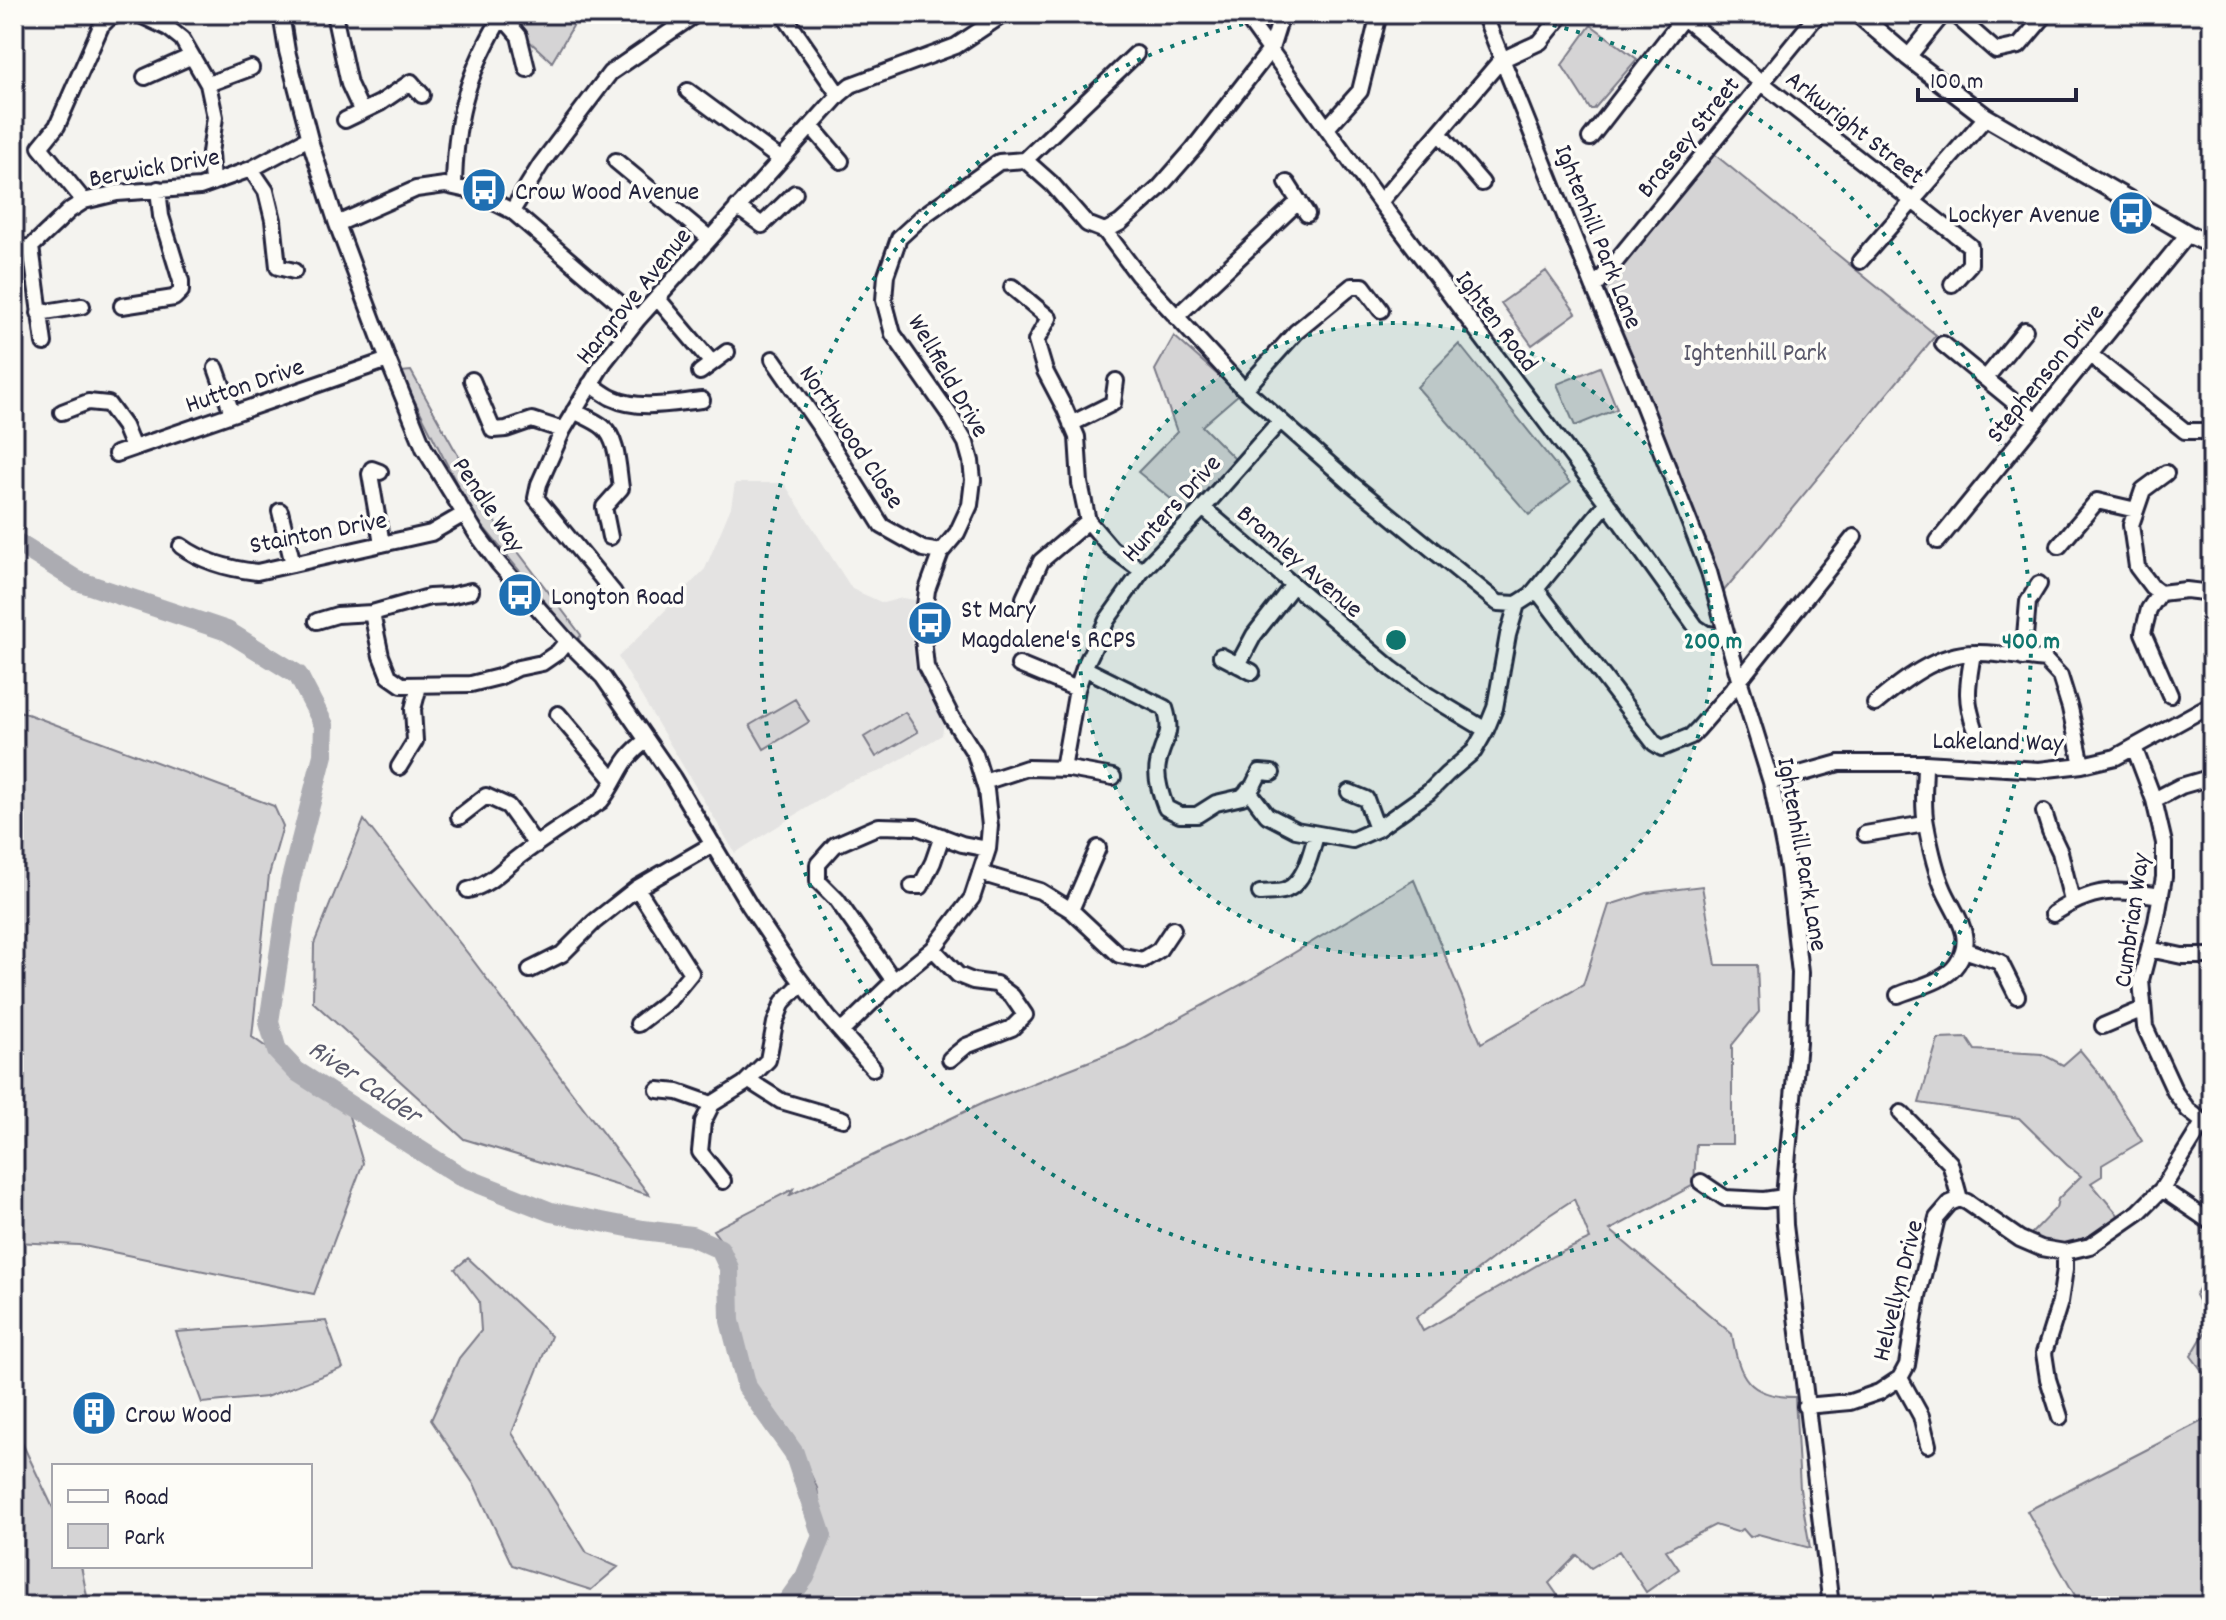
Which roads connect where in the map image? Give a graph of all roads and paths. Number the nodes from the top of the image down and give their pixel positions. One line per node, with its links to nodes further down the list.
1 (119, 14): 53 (street)
2 (131, 14): 23 (street)
3 (281, 14): 40 (street, Pendle Way)
4 (334, 14): 34 (street)
5 (696, 14): 57 (street)
6 (783, 14): 33 (street)
7 (976, 14): 20 (street)
8 (1004, 14): 20 (street, Hargrove Avenue)
9 (1244, 14): 21 (street, Ighten Road)
10 (1282, 14): 21 (street)
11 (1379, 14): 38 (street)
12 (1484, 14): 25 (street, Ightenhill Park Lane)
13 (1563, 14): 25 (street)
14 (1818, 14): 29 (street, Brassey Street)
15 (1858, 14): 24 (main road)
16 (1943, 14): 24 (street)
17 (1954, 14): 18 (street)
18 (2046, 14)
19 (1683, 15): 29 (street, Arkwright Street); 41 (street)
20 (985, 27): 33 (street, Hargrove Avenue)
21 (1271, 49): 38 (street, Ighten Road); 59 (street)
22 (1136, 54): 43 (street)
23 (192, 56): 28 (street); 30 (street)
24 (1908, 57): 35 (main road)
25 (1501, 60): 39 (street); 69 (street, Ightenhill Park Lane)
26 (251, 68): 30 (street)
27 (527, 69): 50 (street)
28 (145, 77)
29 (1762, 83): 55 (street, Arkwright Street); 69 (street, Brassey Street)
30 (208, 84): 47 (street)
31 (688, 91): 42 (street)
32 (422, 95): 34 (street)
33 (839, 95): 37 (street, Hargrove Avenue)
34 (362, 112): 36 (street)
35 (1986, 117): 55 (street); 60 (main road)
36 (345, 120)
37 (811, 126): 42 (street, Hargrove Avenue); 45 (street)
38 (1327, 128): 54 (street, Ighten Road)
39 (1439, 133): 49 (street); 54 (street)
40 (309, 138): 46 (street, Berwick Drive); 58 (street, Pendle Way)
41 (1590, 138)
42 (780, 159): 56 (street, Hargrove Avenue)
43 (1025, 160): 59 (street); 115 (street, Wellfield Drive)
44 (616, 161): 61 (street)
45 (841, 161)
46 (251, 169): 47 (street, Berwick Drive); 66 (street)
47 (212, 183): 51 (street, Berwick Drive)
48 (1287, 183): 75 (street)
49 (1482, 183)
50 (454, 187): 57 (street); 58 (street)
51 (158, 189): 53 (street, Berwick Drive); 72 (street)
52 (795, 193): 56 (street)
53 (84, 201): 63 (street, Berwick Drive)
54 (1380, 202): 103 (street, Ighten Road)
55 (1912, 202): 65 (street); 67 (street, Arkwright Street)
56 (737, 207): 61 (street, Hargrove Avenue)
57 (512, 211): 76 (street)
58 (337, 224): 83 (street, Pendle Way)
59 (1105, 231): 75 (street)
60 (2188, 234): 62 (main road); 81 (street, Stephenson Drive)
61 (709, 238): 70 (street, Hargrove Avenue)
62 (2212, 245)
63 (31, 247): 64 (street); 74 (street)
64 (14, 248)
65 (1860, 261)
66 (294, 271)
67 (1952, 284)
68 (1012, 287): 96 (street)
69 (1594, 288): 129 (street, Ightenhill Park Lane)
70 (658, 299): 76 (street, Hargrove Avenue); 80 (street)
71 (82, 306): 74 (street)
72 (122, 306)
73 (1381, 310): 89 (street)
74 (39, 313): 78 (street)
75 (1176, 317): 89 (street)
76 (638, 319): 88 (street, Hargrove Avenue)
77 (2025, 330): 85 (street)
78 (44, 343)
79 (1943, 344): 85 (street)
80 (727, 352)
81 (2089, 354): 94 (street, Stephenson Drive); 97 (street)
82 (773, 359): 115 (street, Northwood Close)
83 (388, 360): 93 (street, Hutton Drive); 107 (street, Pendle Way)
84 (216, 368): 93 (street)
85 (1986, 378): 94 (street)
86 (472, 380): 98 (street)
87 (1116, 381): 96 (street)
88 (590, 384): 90 (street); 91 (street, Hargrove Avenue)
89 (1245, 389): 95 (street)
90 (702, 400)
91 (574, 411): 98 (street, Hargrove Avenue); 109 (street)
92 (62, 412): 99 (street)
93 (232, 413): 99 (street, Hutton Drive)
94 (2036, 420): 111 (street, Stephenson Drive)
95 (1280, 421): 104 (street, Hunters Drive); 126 (street)
96 (1071, 424): 108 (street)
97 (2208, 428)
98 (563, 430): 122 (street, Hargrove Avenue)
99 (133, 448): 100 (street, Hutton Drive)
100 (116, 454)
101 (380, 472): 112 (street)
102 (2166, 473): 105 (street)
103 (1607, 503): 120 (street); 129 (street, Ighten Road)
104 (1203, 508): 117 (street, Hunters Drive); 119 (street, Bramley Avenue)
105 (2136, 510): 114 (street); 123 (street)
106 (280, 511): 116 (street)
107 (464, 514): 112 (street, Stainton Drive); 130 (street, Pendle Way)
108 (1088, 521): 117 (street); 125 (street)
109 (610, 537)
110 (1854, 537): 136 (street)
111 (1938, 541)
112 (382, 544): 116 (street, Stainton Drive)
113 (181, 546): 116 (street, Stainton Drive)
114 (2059, 546)
115 (941, 552): 155 (street, Wellfield Drive)
116 (293, 564)
117 (1142, 571): 135 (street, Hunters Drive)
118 (2039, 584): 133 (street)
119 (1293, 585): 132 (street); 144 (street, Bramley Avenue)
120 (1536, 589): 126 (street); 136 (street)
121 (471, 591): 127 (street)
122 (614, 593)
123 (2160, 593): 124 (street); 139 (street)
124 (2212, 593)
125 (1024, 598)
126 (1517, 604): 144 (street)
127 (372, 613): 128 (street); 137 (street)
128 (317, 621)
129 (1727, 638): 136 (street, Ightenhill Park Lane)
130 (567, 641): 137 (street); 145 (street, Pendle Way)
131 (1973, 653): 133 (street); 140 (street); 143 (street)
132 (1221, 656)
133 (2023, 658): 148 (street)
134 (1019, 665): 138 (street)
135 (1084, 668): 138 (street, Hunters Drive); 157 (street)
136 (1739, 679): 156 (street, Ightenhill Park Lane)
137 (419, 686): 149 (street)
138 (1077, 689): 150 (street, Hunters Drive)
139 (2170, 695)
140 (1875, 704)
141 (2212, 704): 146 (street, Lakeland Way)
142 (558, 714): 154 (street)
143 (1975, 728)
144 (1486, 730): 163 (street)
145 (646, 741): 154 (street); 167 (street, Pendle Way)
146 (2134, 747): 148 (street, Lakeland Way); 159 (street, Cumbrian Way)
147 (1925, 763): 148 (street, Lakeland Way); 156 (street, Lakeland Way); 162 (street)
148 (2082, 765)
149 (399, 767)
150 (1063, 769): 152 (street); 155 (street)
151 (1272, 773): 157 (street)
152 (1113, 777)
153 (2212, 777): 159 (street)
154 (614, 780): 168 (street)
155 (984, 782): 170 (street, Wellfield Drive)
156 (1771, 782): 205 (street, Ightenhill Park Lane)
157 (1248, 790): 165 (street)
158 (1349, 792): 163 (street)
159 (2154, 800): 176 (street, Cumbrian Way)
160 (2044, 812): 177 (street)
161 (459, 817): 168 (street)
162 (1925, 824): 164 (street); 183 (street)
163 (1377, 829): 165 (street)
164 (1865, 834)
165 (1316, 835): 175 (street)
166 (942, 836): 170 (street); 172 (street); 186 (street)
167 (713, 844): 173 (street); 187 (street, Pendle Way)
168 (536, 845): 174 (street)
169 (1098, 848): 178 (street)
170 (988, 849): 171 (street, Wellfield Drive)
171 (980, 873): 178 (street); 181 (street, Wellfield Drive)
172 (912, 886)
173 (640, 887): 185 (street); 191 (street)
174 (468, 890)
175 (1260, 893)
176 (2161, 896): 177 (street); 182 (street, Cumbrian Way)
177 (2072, 901): 179 (street)
178 (1071, 910): 180 (street)
179 (2053, 914)
180 (1173, 929)
181 (933, 949): 186 (street, Wellfield Drive); 194 (street)
182 (2149, 949): 184 (street); 190 (street, Cumbrian Way)
183 (1964, 950): 188 (street); 189 (street)
184 (2212, 956)
185 (530, 970)
186 (894, 981): 193 (street, Wellfield Drive)
187 (802, 983): 193 (street, Pendle Way); 196 (street)
188 (1898, 995)
189 (2017, 996)
190 (2143, 1009): 192 (street); 201 (street, Cumbrian Way)
191 (638, 1024)
192 (2103, 1026)
193 (841, 1032): 195 (street, Pendle Way)
194 (950, 1059)
195 (873, 1068)
196 (748, 1080): 198 (street); 200 (street)
197 (658, 1090): 198 (street)
198 (712, 1104): 202 (street)
199 (1901, 1113): 206 (street)
200 (843, 1119)
201 (2207, 1126): 204 (street)
202 (723, 1181)
203 (1701, 1182): 205 (street)
204 (2162, 1189): 207 (street); 208 (street)
205 (1784, 1197): 212 (street, Ightenhill Park Lane)
206 (1960, 1199): 208 (street); 209 (street, Helvellyn Drive)
207 (2212, 1223)
208 (2065, 1252): 211 (street)
209 (1900, 1378): 212 (street, Helvellyn Drive); 214 (street)
210 (2068, 1389): 211 (street)
211 (2051, 1393): 213 (street)
212 (1805, 1406): 215 (street, Ightenhill Park Lane)
213 (2060, 1417)
214 (1928, 1445)
215 (1831, 1606)

